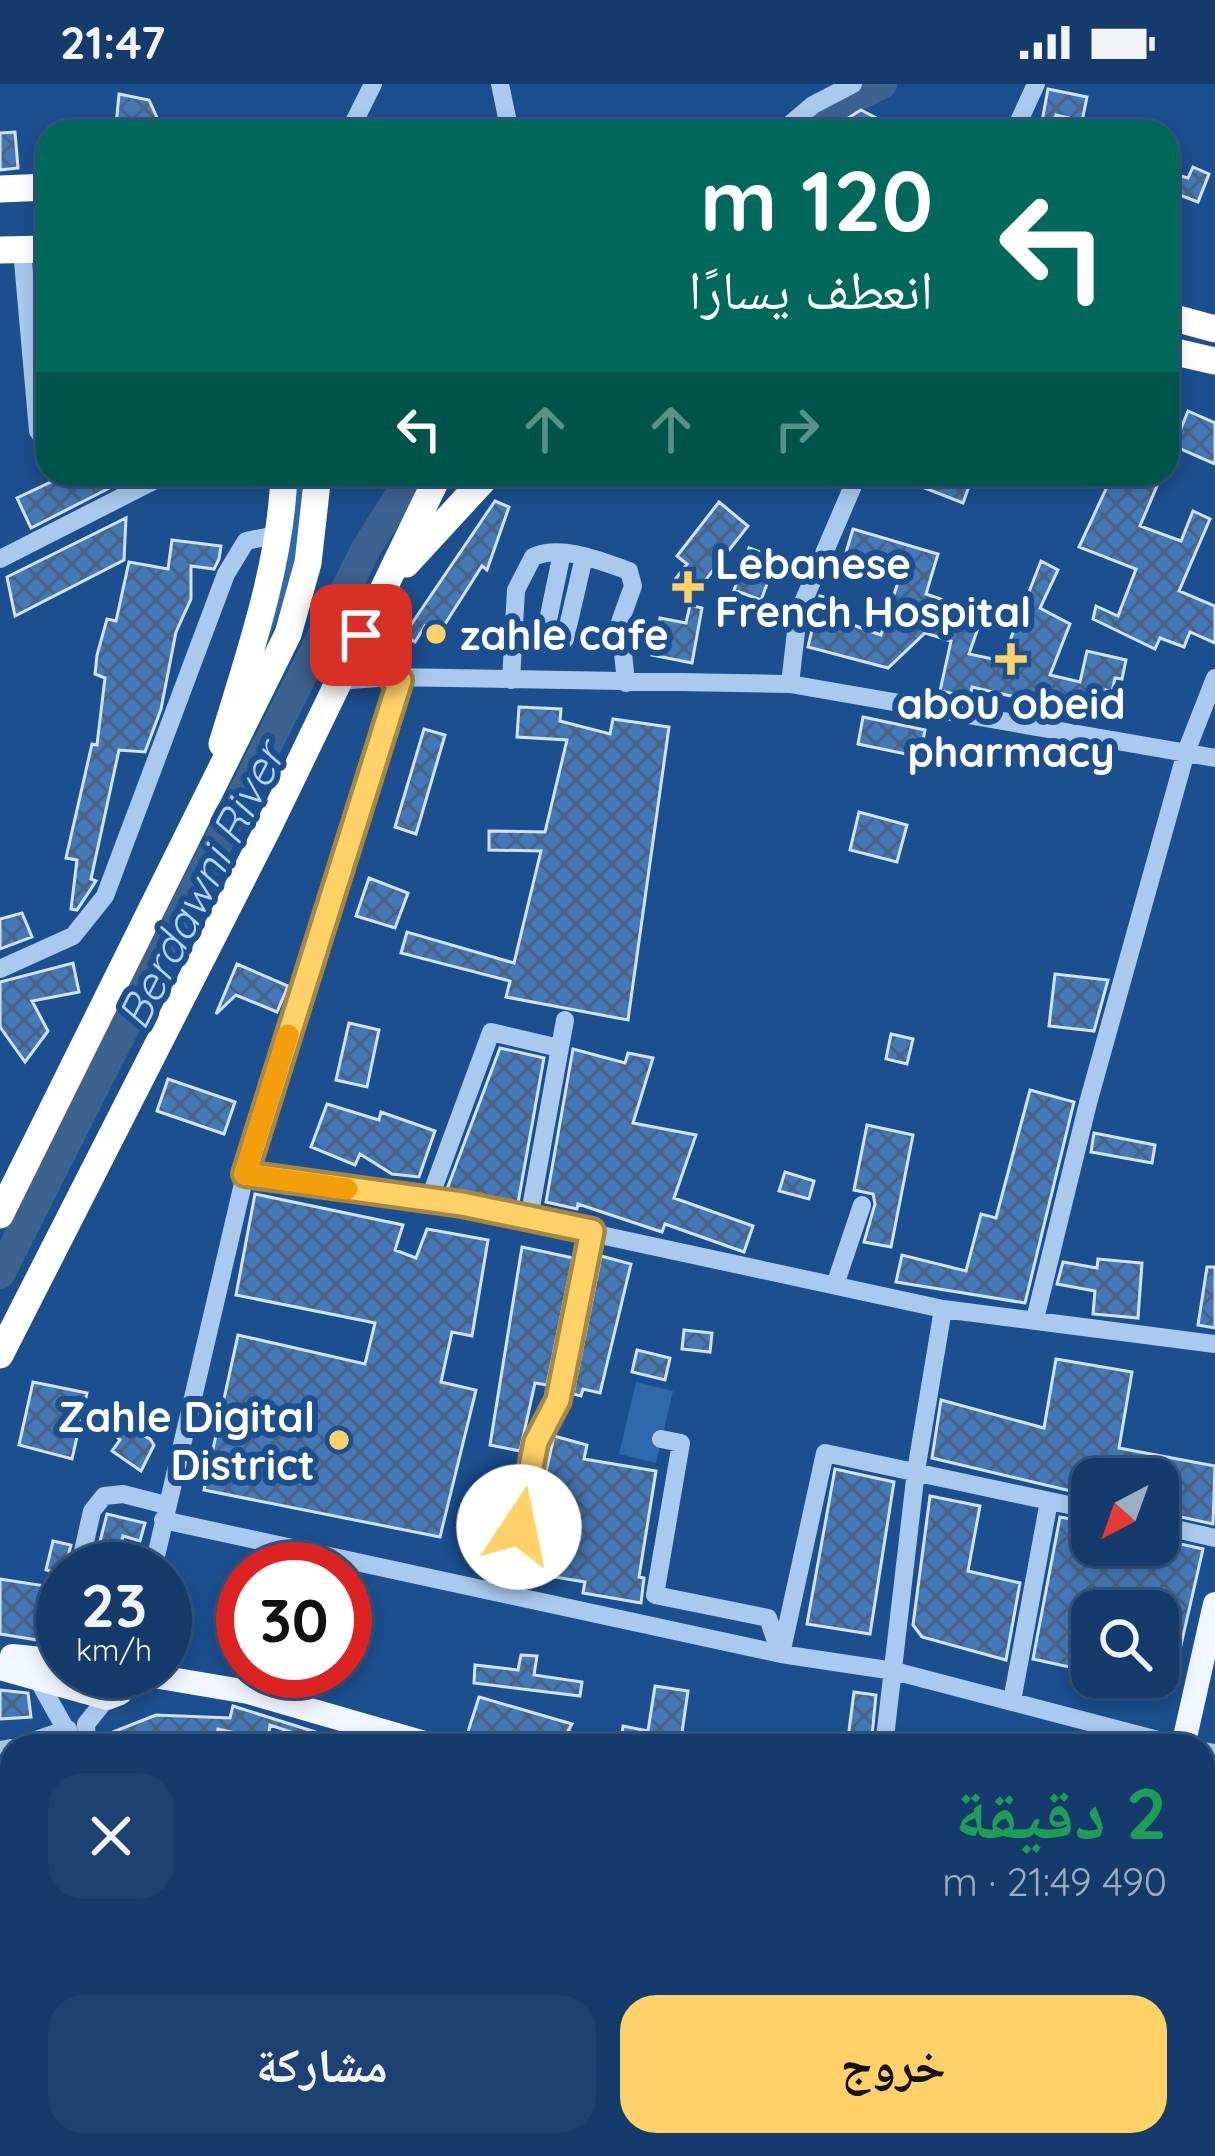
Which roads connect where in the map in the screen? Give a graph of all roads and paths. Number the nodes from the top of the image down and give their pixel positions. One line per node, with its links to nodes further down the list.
1 (373, 84): 5 (street)
2 (500, 84): 6 (street)
3 (853, 84): 7 (street)
4 (1036, 84): 8 (street)
5 (355, 120)
6 (508, 120)
7 (795, 120)
8 (1020, 120)
9 (36, 188): 10 (highway)
10 (0, 189)
11 (31, 250): 16 (street)
12 (1179, 319): 13 (highway)
13 (1215, 328)
14 (1179, 353): 15 (highway)
15 (1215, 361)
16 (36, 379)
17 (143, 486): 26 (street)
18 (282, 486): 23 (highway)
19 (315, 486): 39 (highway)
20 (423, 486): 27 (highway)
21 (478, 486): 27 (highway)
22 (853, 486): 36 (street)
23 (276, 535): 39 (highway); 40 (street)
24 (562, 554): 25 (street); 29 (street); 30 (street)
25 (584, 557): 30 (street); 35 (street)
26 (0, 559)
27 (373, 612): 28 (highway)
28 (357, 644): 31 (street); 34 (highway)
29 (511, 644): 30 (street); 33 (street)
30 (543, 644)
31 (395, 678): 33 (street); 34 (street); 43 (street)
32 (1215, 678): 37 (street)
33 (511, 680): 35 (street)
34 (339, 681): 53 (highway)
35 (626, 683): 36 (street)
36 (790, 684): 37 (street)
37 (1186, 752): 38 (street); 51 (street)
38 (1215, 758)
39 (210, 798): 46 (highway)
40 (0, 969)
41 (565, 1020): 42 (street)
42 (560, 1048): 44 (street); 47 (street)
43 (245, 1174): 44 (street); 58 (street)
44 (429, 1200): 47 (street)
45 (862, 1205): 49 (street)
46 (0, 1215)
47 (529, 1218): 48 (street)
48 (592, 1231): 49 (street); 63 (street)
49 (835, 1285): 50 (street)
50 (943, 1309): 51 (street); 55 (street)
51 (1035, 1319): 52 (street)
52 (1215, 1344)
53 (0, 1355)
54 (661, 1439): 65 (street)
55 (916, 1471): 56 (street); 65 (street); 70 (street)
56 (1049, 1501): 57 (street); 74 (street)
57 (1071, 1506)
58 (164, 1513): 61 (street); 62 (street); 65 (street)
59 (1179, 1530): 60 (street)
60 (1215, 1538)
61 (85, 1542)
62 (158, 1542)
63 (511, 1570)
64 (1215, 1604): 81 (main road)
65 (781, 1654): 70 (street)
66 (0, 1655): 67 (main road)
67 (36, 1662)
68 (36, 1665): 69 (main road)
69 (0, 1668)
70 (894, 1671): 74 (street); 79 (street)
71 (192, 1683): 78 (main road)
72 (58, 1698): 76 (street)
73 (107, 1698): 75 (street)
74 (1012, 1701): 80 (street)
75 (88, 1719): 76 (street); 77 (street)
76 (69, 1733)
77 (87, 1734)
78 (393, 1734)
79 (886, 1734)
80 (1137, 1734)
81 (1185, 1734)

